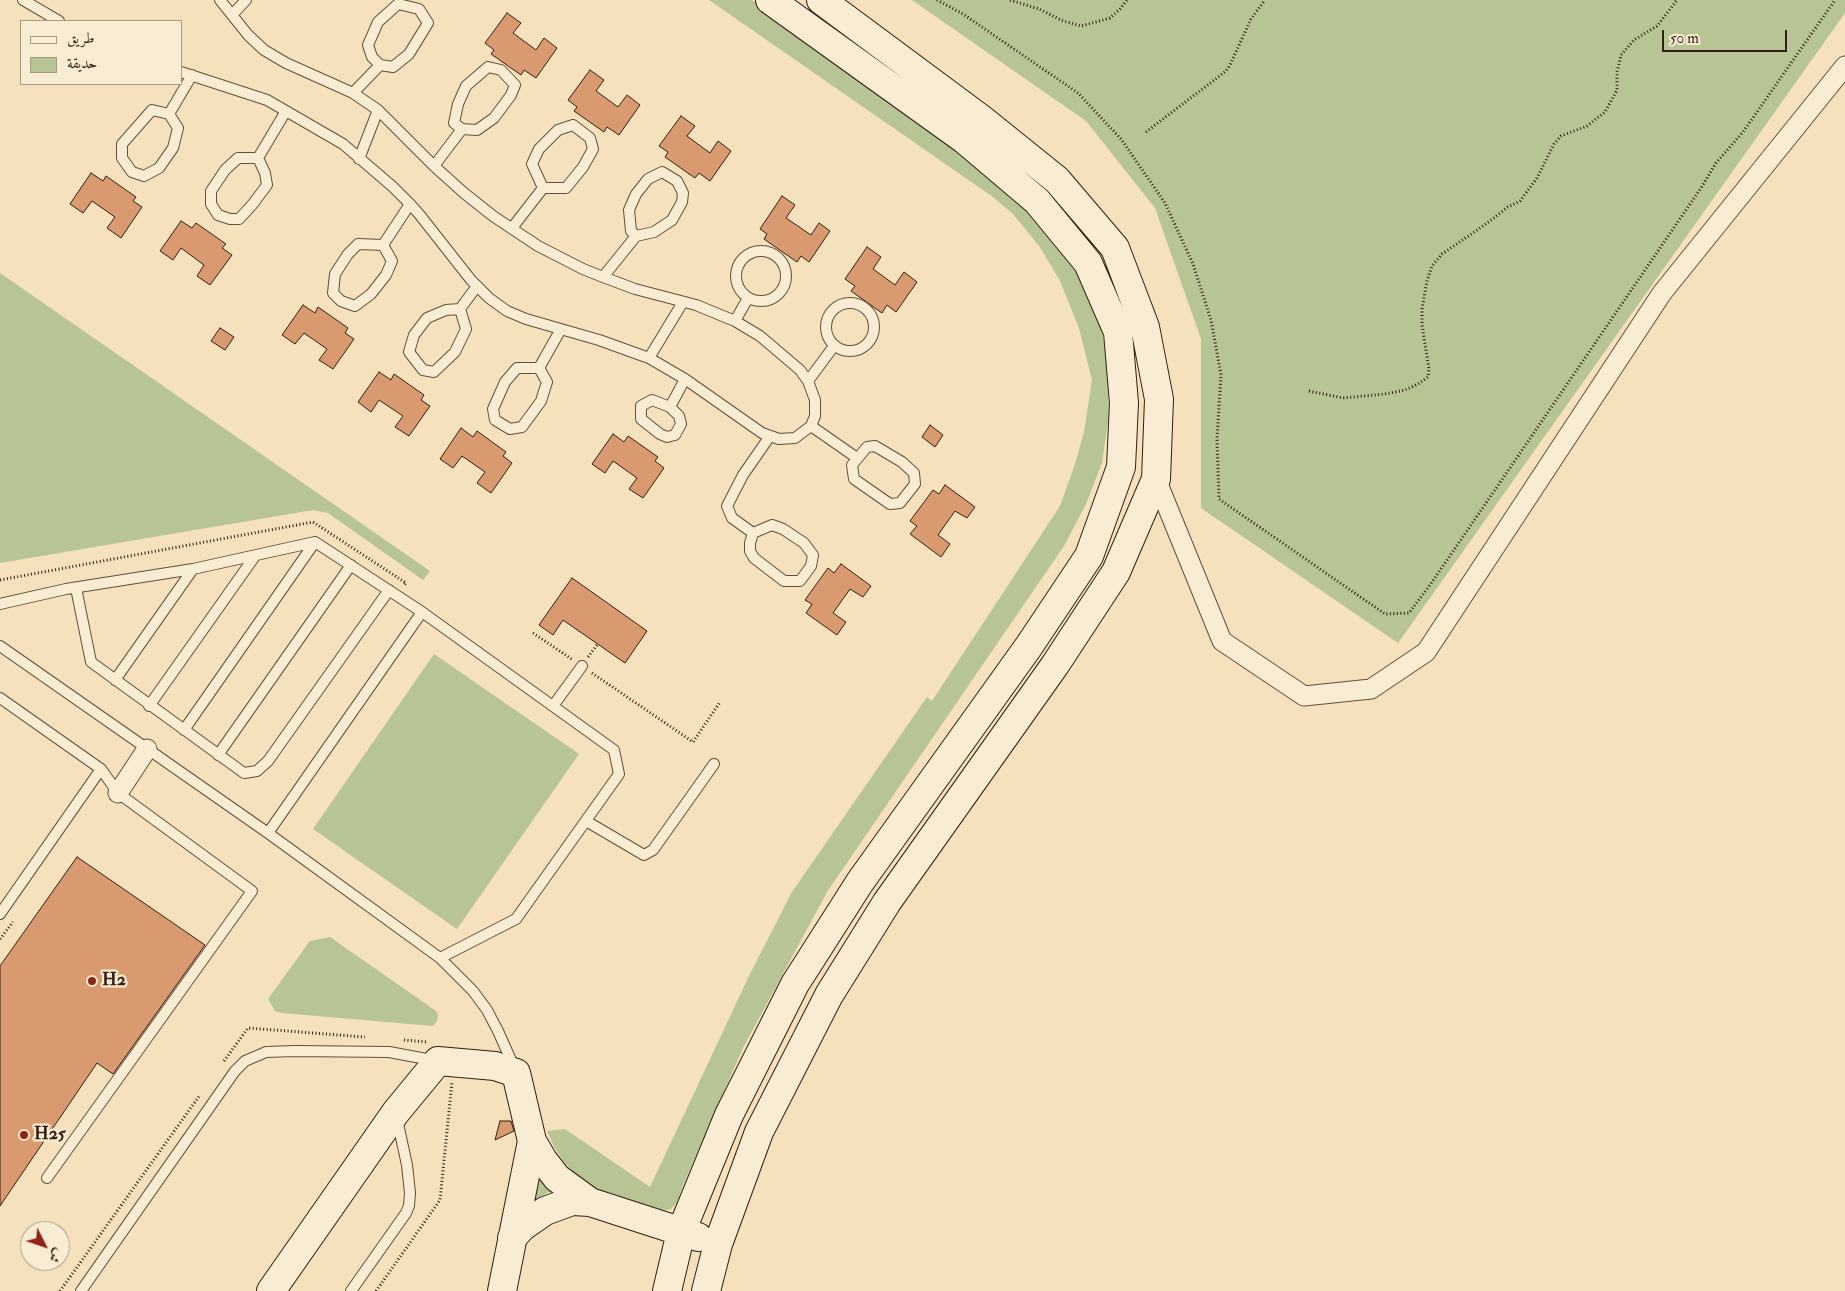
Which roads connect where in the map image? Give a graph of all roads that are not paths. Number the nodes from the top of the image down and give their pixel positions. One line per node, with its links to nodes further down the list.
1 (24, 0): 7 (lane)
2 (220, 0): 6 (lane)
3 (246, 0): 6 (lane)
4 (770, 0): 73 (main road)
5 (821, 0): 41 (main road)
6 (232, 16): 12 (lane)
7 (57, 20)
8 (380, 65): 8 (lane); 12 (lane)
9 (1845, 66): 41 (street)
10 (182, 72): 11 (lane)
11 (192, 75): 13 (lane); 15 (lane)
12 (353, 93): 14 (lane)
13 (286, 110): 17 (lane); 18 (lane)
14 (378, 110): 18 (lane); 19 (lane)
15 (169, 114): 15 (lane)
16 (462, 129): 16 (lane); 19 (lane)
17 (258, 158): 17 (lane)
18 (360, 159): 21 (lane)
19 (434, 166): 22 (lane)
20 (543, 188): 20 (lane); 22 (lane)
21 (410, 204): 24 (lane); 26 (lane)
22 (512, 228): 25 (lane)
23 (636, 236): 23 (lane); 25 (lane)
24 (383, 245): 24 (lane)
25 (603, 277): 28 (lane)
26 (477, 286): 29 (lane); 31 (lane)
27 (748, 298): 27 (lane); 30 (lane)
28 (683, 302): 30 (lane); 33 (lane)
29 (460, 309): 29 (lane)
30 (735, 320): 36 (lane)
31 (561, 329): 33 (lane); 34 (lane)
32 (834, 346): 32 (lane); 36 (lane)
33 (649, 358): 35 (lane)
34 (539, 368): 34 (lane)
35 (685, 379): 37 (lane); 39 (lane)
36 (808, 382): 38 (lane)
37 (670, 407)
38 (811, 426): 39 (lane); 40 (lane)
39 (770, 436): 42 (lane)
40 (857, 458): 40 (lane)
41 (1156, 479): 75 (main road)
42 (753, 533): 42 (lane)
43 (315, 542): 44 (lane); 45 (lane); 57 (lane)
44 (255, 556): 46 (lane); 55 (lane)
45 (351, 566): 48 (lane); 59 (lane)
46 (192, 569): 47 (lane); 53 (lane)
47 (76, 588): 49 (lane); 53 (lane)
48 (388, 590): 50 (lane); 59 (lane)
49 (0, 604)
50 (422, 612): 56 (lane); 64 (lane)
51 (0, 646): 58 (lane)
52 (582, 666): 56 (lane)
53 (114, 680): 55 (lane)
54 (0, 698): 61 (lane)
55 (150, 706): 57 (lane)
56 (553, 706): 63 (lane)
57 (184, 730): 59 (lane)
58 (147, 749): 62 (street); 64 (lane)
59 (218, 755)
60 (714, 764): 63 (lane)
61 (101, 768): 62 (lane); 65 (lane)
62 (118, 793): 71 (lane)
63 (586, 821): 66 (lane)
64 (268, 833): 66 (lane)
65 (0, 914)
66 (440, 958): 68 (lane)
67 (442, 1055): 68 (main road); 69 (main road); 76 (lane)
68 (516, 1073): 70 (main road)
69 (396, 1112): 77 (main road); 78 (lane)
70 (532, 1141): 72 (main road); 74 (main road)
71 (47, 1178)
72 (590, 1202): 73 (main road); 74 (main road)
73 (681, 1232): 75 (main road); 80 (main road)
74 (512, 1238): 79 (main road)
75 (718, 1244): 81 (main road)
76 (81, 1291)
77 (271, 1291)
78 (351, 1291)
79 (502, 1291)
80 (667, 1291)
81 (706, 1291)

